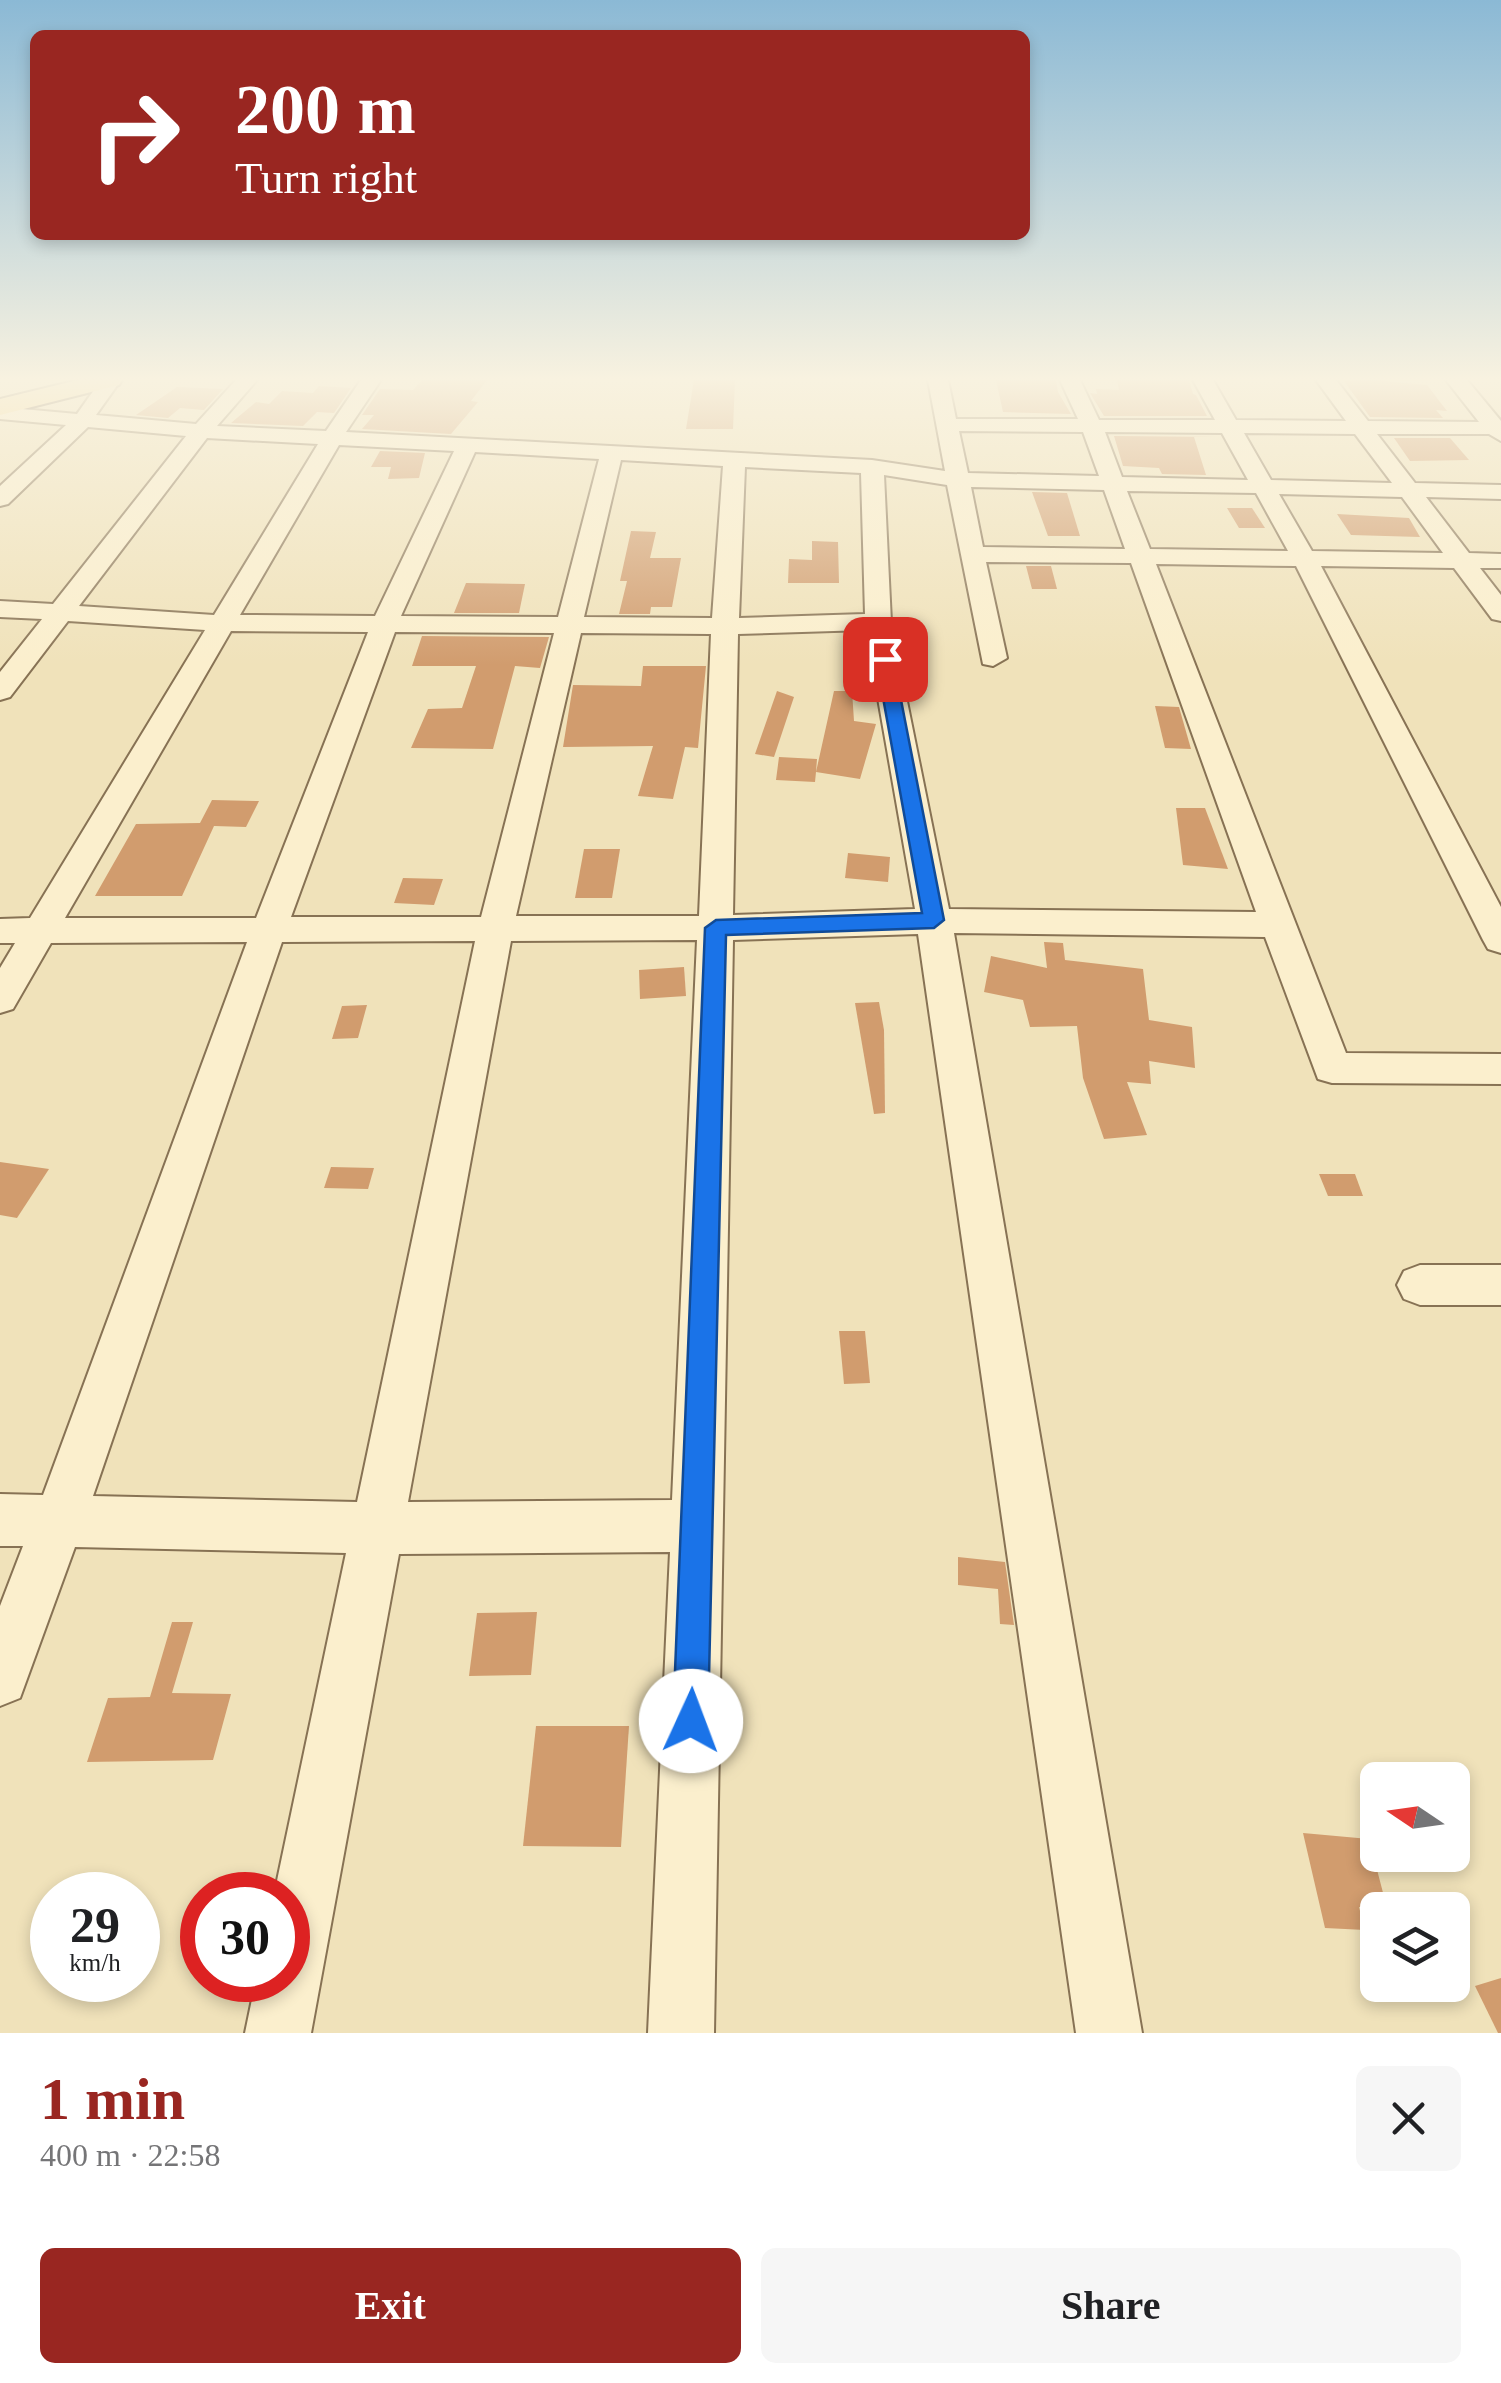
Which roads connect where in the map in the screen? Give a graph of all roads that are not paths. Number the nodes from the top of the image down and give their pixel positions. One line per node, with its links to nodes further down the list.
1 (25, 475): 18 (street)
2 (166, 475): 26 (street)
3 (310, 475): 29 (street)
4 (454, 475): 27 (street)
5 (606, 475): 30 (street)
6 (733, 475): 31 (street)
7 (872, 475): 28 (street)
8 (921, 475): 13 (street)
9 (957, 475): 13 (street)
10 (1109, 475): 14 (street)
11 (1258, 475): 15 (street)
12 (1395, 475): 16 (street)
13 (958, 480): 14 (street); 19 (street)
14 (1112, 484): 15 (street); 20 (street)
15 (1264, 486): 16 (street); 21 (street)
16 (1405, 490): 17 (street); 22 (street)
17 (1501, 492)
18 (0, 499)
19 (972, 554): 20 (street); 32 (street)
20 (1138, 555): 21 (street); 35 (street)
21 (1304, 558): 22 (street); 41 (street)
22 (1462, 561): 23 (street); 25 (street)
23 (1501, 561)
24 (0, 610): 26 (street)
25 (1501, 613)
26 (58, 615): 29 (street); 33 (street)
27 (385, 622): 29 (street); 30 (street); 38 (street)
28 (878, 622): 31 (street); 34 (street)
29 (223, 623): 40 (street)
30 (570, 624): 31 (street); 36 (street)
31 (725, 626): 37 (street)
32 (994, 658)
33 (0, 690)
34 (934, 920): 35 (street); 37 (street); 53 (street)
35 (1278, 925): 43 (street)
36 (496, 926): 37 (street); 38 (street); 49 (street)
37 (716, 928): 48 (street)
38 (268, 929): 40 (street); 47 (street)
39 (0, 931): 40 (street)
40 (40, 931): 42 (street)
41 (1501, 940)
42 (0, 999)
43 (1501, 1069)
44 (1501, 1285): 45 (street)
45 (1420, 1286)
46 (0, 1520): 47 (street)
47 (60, 1521): 49 (street); 50 (street)
48 (697, 1526): 49 (street); 52 (street)
49 (376, 1528): 51 (street)
50 (0, 1678)
51 (278, 2033)
52 (681, 2033)
53 (1109, 2033)

